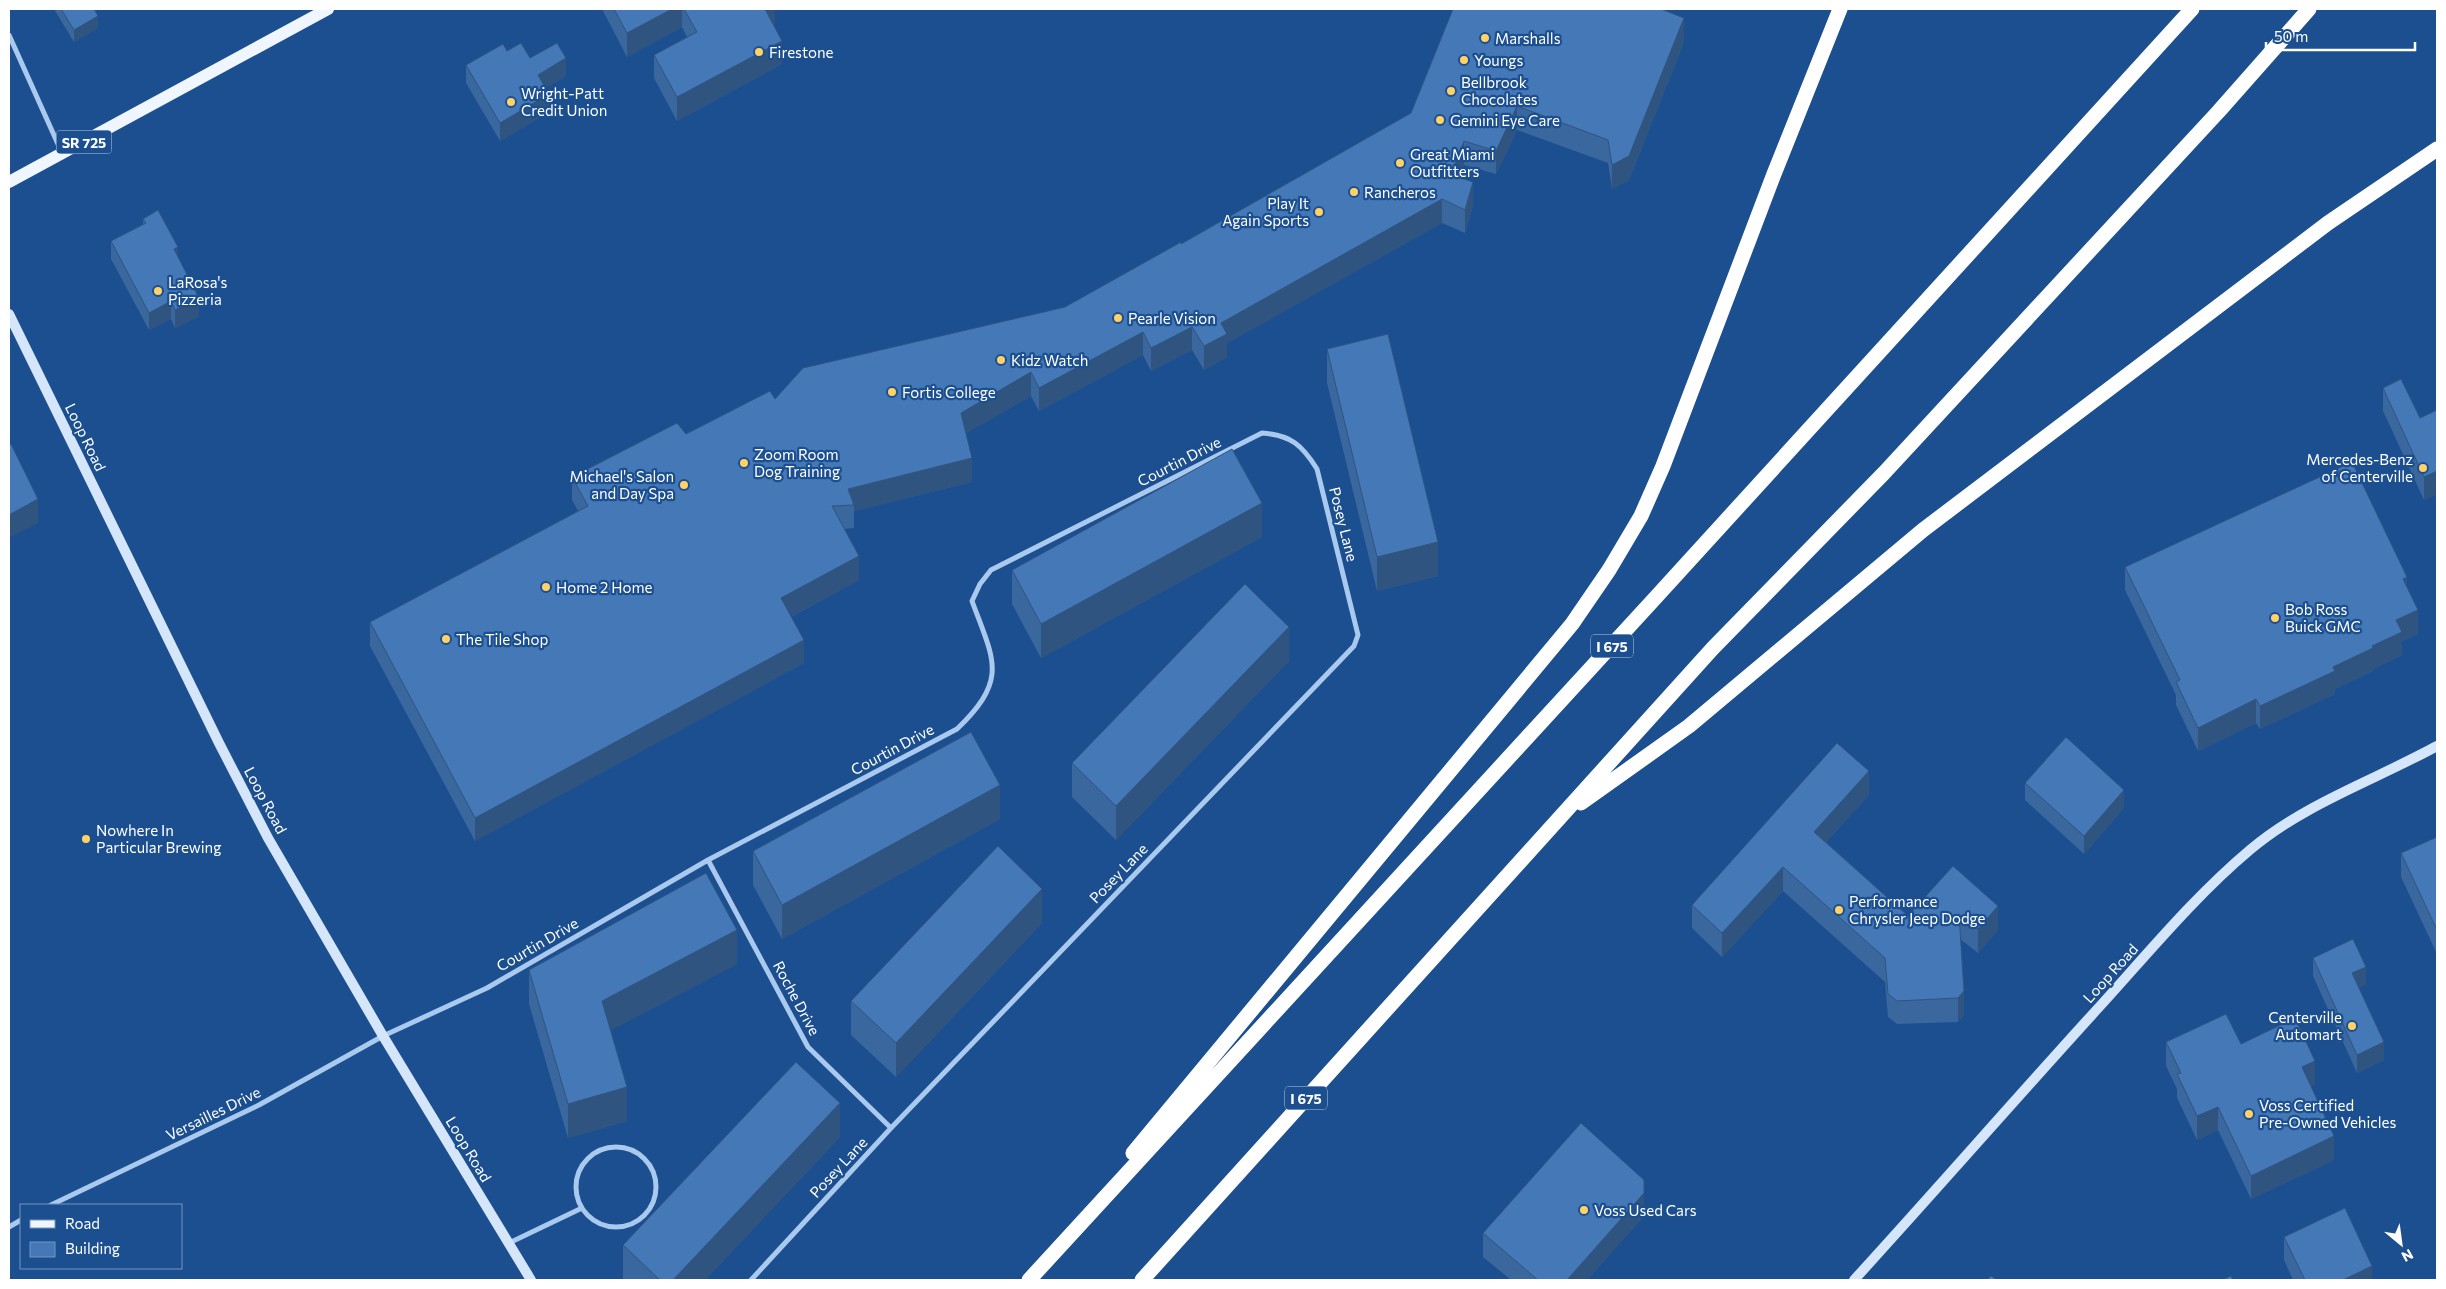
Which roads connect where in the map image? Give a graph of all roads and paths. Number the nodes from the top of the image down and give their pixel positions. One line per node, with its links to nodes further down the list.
1 (328, 9): 7 (main road, SR 725)
2 (1840, 9): 25 (highway)
3 (2192, 9): 25 (highway, I 675)
4 (2309, 9): 14 (highway, I 675)
5 (9, 35): 7 (street)
6 (2437, 149): 9 (highway)
7 (63, 154): 10 (main road, SR 725)
8 (2437, 156): 9 (highway)
9 (2416, 163): 14 (highway)
10 (9, 182)
11 (9, 314): 16 (street, Loop Road)
12 (1294, 440): 15 (street, Courtin Drive); 17 (street, Posey Lane)
13 (2437, 746): 27 (street, Loop Road)
14 (1557, 819): 26 (highway, I 675)
15 (708, 860): 16 (street, Courtin Drive); 17 (street, Roche Drive)
16 (383, 1036): 18 (street, Versailles Drive); 22 (street, Loop Road)
17 (891, 1128): 24 (street, Posey Lane)
18 (52, 1204)
19 (582, 1208): 19 (street); 22 (street)
20 (20, 1221): 21 (street)
21 (9, 1227)
22 (509, 1244): 23 (street, Loop Road)
23 (531, 1280)
24 (752, 1280)
25 (1028, 1280)
26 (1142, 1280)
27 (1854, 1280)

